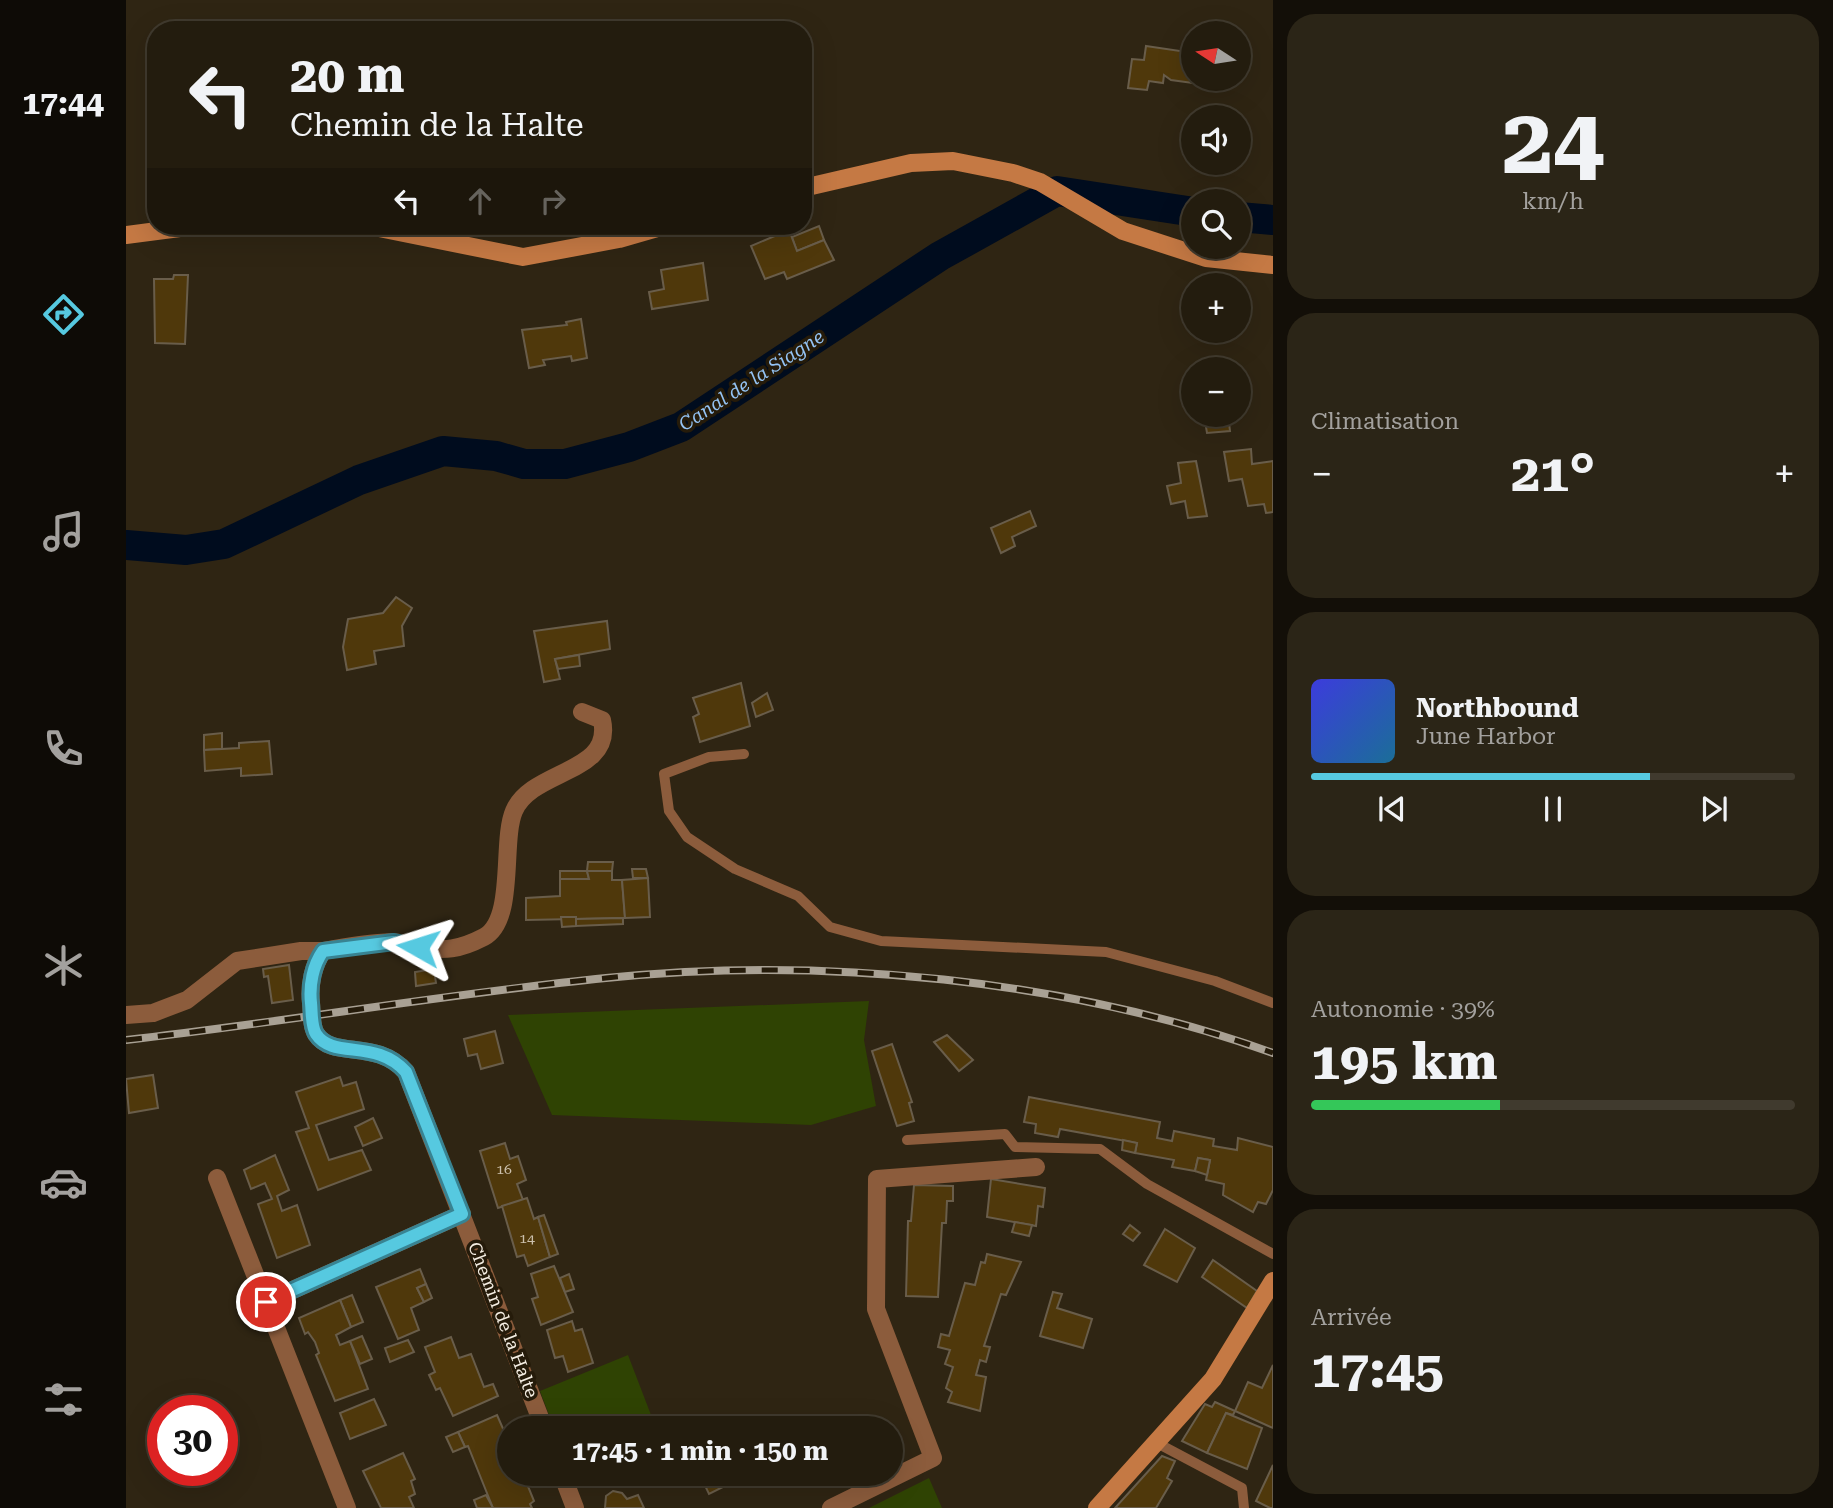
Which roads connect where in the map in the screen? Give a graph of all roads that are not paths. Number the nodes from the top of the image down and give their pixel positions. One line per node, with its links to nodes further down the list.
1 (812, 186): 6 (street)
2 (147, 232): 3 (street)
3 (126, 234)
4 (414, 235): 5 (street)
5 (633, 235)
6 (1273, 265)
7 (582, 712): 9 (street)
8 (744, 754): 10 (lane)
9 (323, 951): 11 (street); 15 (street, Chemin de la Halte)
10 (1273, 1003)
11 (126, 1015)
12 (907, 1140): 16 (lane)
13 (1036, 1167): 24 (street)
14 (217, 1178): 18 (street)
15 (462, 1214): 18 (street); 19 (street, Chemin de la Halte)
16 (1273, 1254)
17 (1273, 1281): 20 (street)
18 (266, 1302): 22 (street)
19 (539, 1416)
20 (1157, 1443): 25 (street); 26 (lane)
21 (567, 1486): 23 (street)
22 (347, 1508)
23 (575, 1508)
24 (831, 1508)
25 (1097, 1508)
26 (1244, 1508)

